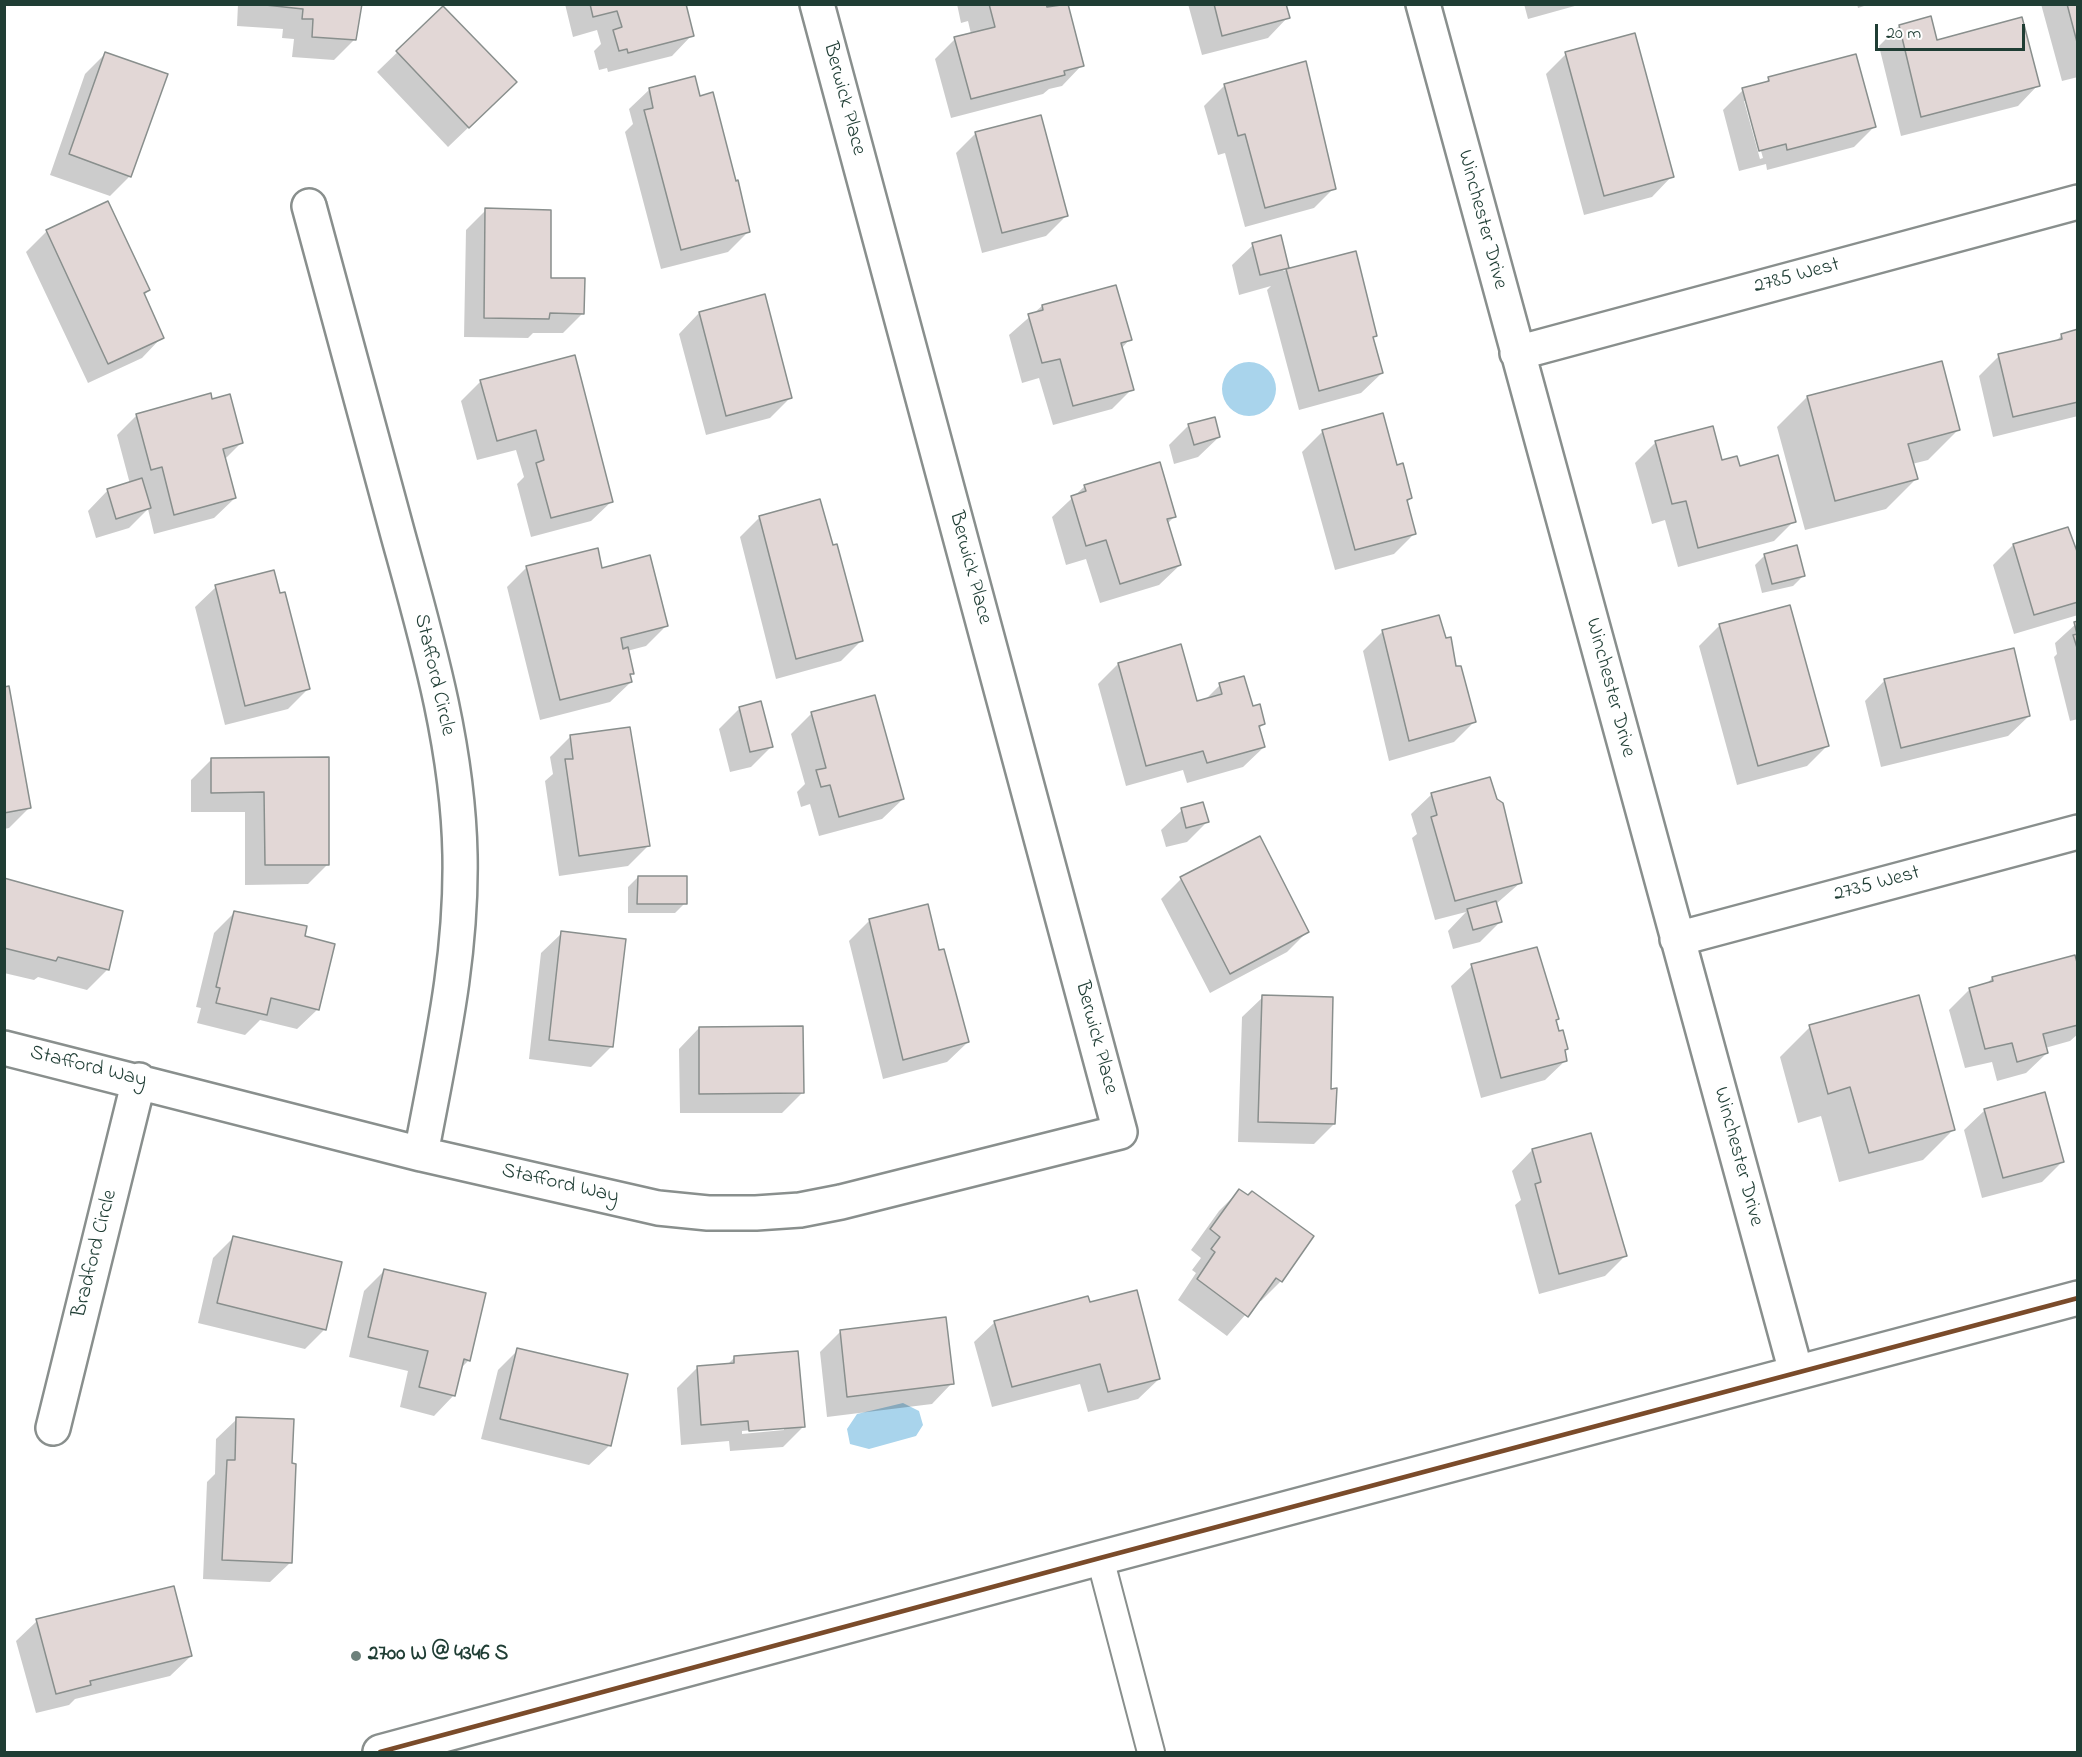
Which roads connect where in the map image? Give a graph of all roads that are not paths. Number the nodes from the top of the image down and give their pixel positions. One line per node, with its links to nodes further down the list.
1 (817, 4): 10 (street, Berwick Place)
2 (1423, 4): 5 (street, Winchester Drive)
3 (2078, 202): 5 (street, 2785 West)
4 (309, 206): 11 (street, Stafford Circle)
5 (1517, 353): 7 (street, Winchester Drive)
6 (2078, 832): 7 (street, 2735 West)
7 (1677, 939): 13 (street, Winchester Drive)
8 (4, 1048): 9 (street, Stafford Way)
9 (139, 1080): 11 (street, Stafford Way); 14 (street, Bradford Circle)
10 (1120, 1132): 11 (street, Stafford Way)
11 (422, 1154)
12 (2078, 1298): 13 (street)
13 (1796, 1372): 15 (street)
14 (53, 1428)
15 (1100, 1558): 16 (street); 17 (lane)
16 (380, 1752)
17 (1151, 1752)

